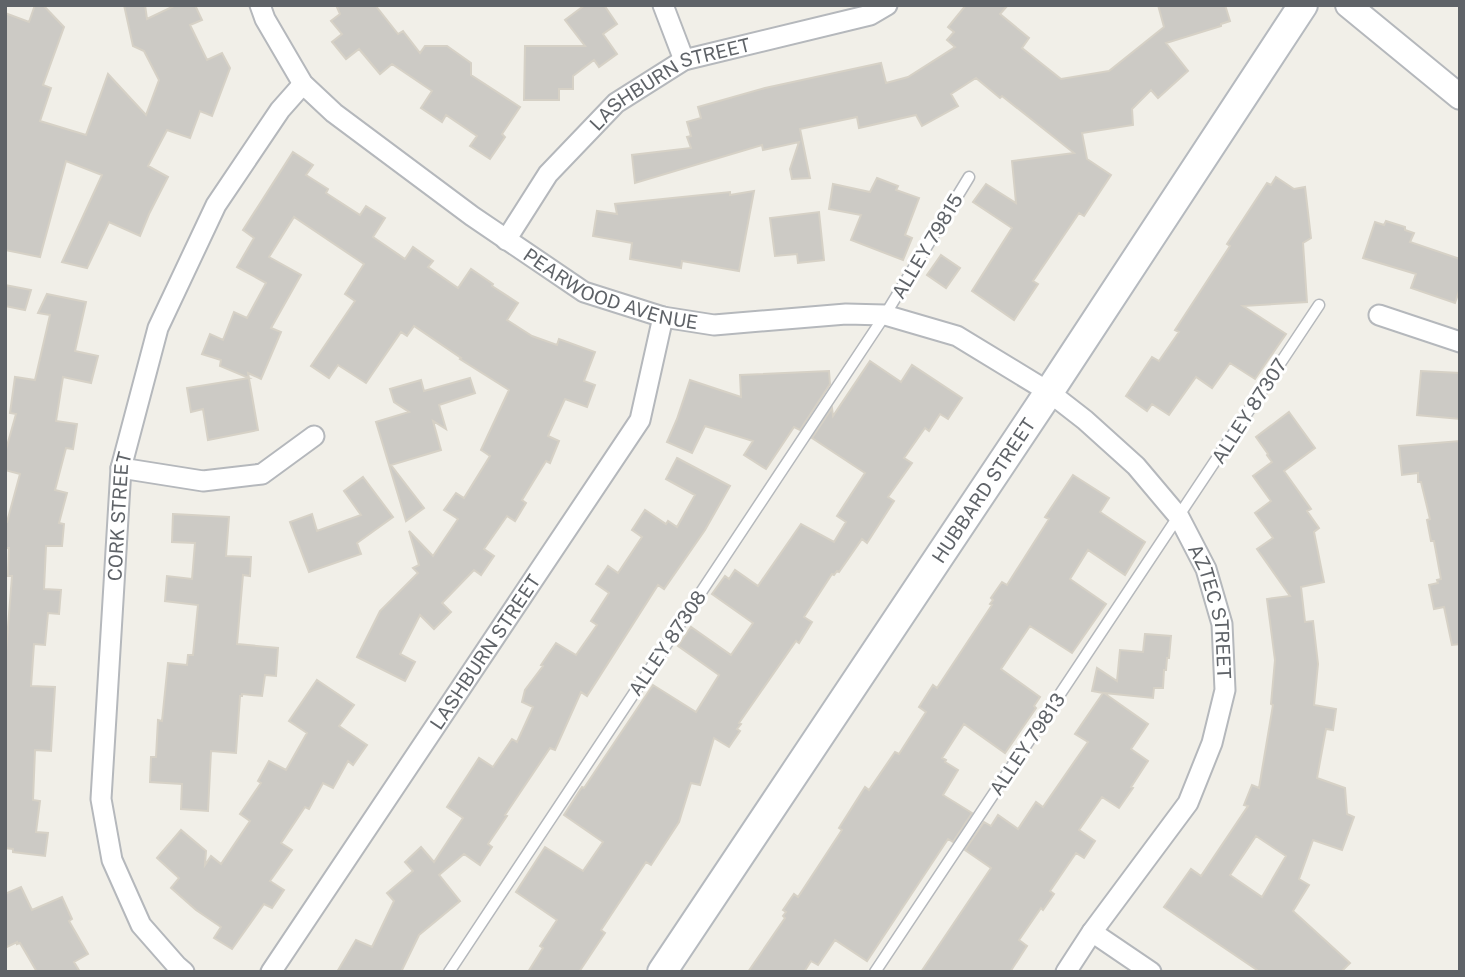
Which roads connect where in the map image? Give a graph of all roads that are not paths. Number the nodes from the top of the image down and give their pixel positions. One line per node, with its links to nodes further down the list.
1 (260, 5): 7 (street, PEARWOOD AVENUE)
2 (663, 5): 6 (street)
3 (887, 5): 6 (street, LASHBURN STREET)
4 (1303, 5): 16 (main road, HUBBARD STREET)
5 (1348, 5): 8 (street)
6 (684, 60): 10 (street, LASHBURN STREET)
7 (303, 84): 10 (street, PEARWOOD AVENUE); 18 (street, CORK STREET)
8 (1460, 97)
9 (969, 177): 12 (lane, ALLEY 79815)
10 (506, 240): 14 (street, PEARWOOD AVENUE)
11 (1319, 305): 19 (lane, ALLEY 87307)
12 (885, 315): 14 (street, PEARWOOD AVENUE); 16 (street, PEARWOOD AVENUE); 23 (lane, ALLEY 87308)
13 (1379, 315): 15 (street)
14 (663, 317): 22 (street, LASHBURN STREET)
15 (1460, 342)
16 (1049, 393): 19 (street, AZTEC STREET); 24 (main road, HUBBARD STREET)
17 (314, 436): 18 (street)
18 (121, 468): 21 (street, CORK STREET)
19 (1179, 517): 20 (street, AZTEC STREET); 25 (lane, ALLEY 79813)
20 (1092, 932): 26 (street, AZTEC STREET); 27 (street)
21 (184, 972)
22 (271, 972)
23 (449, 972)
24 (662, 972)
25 (875, 972)
26 (1066, 972)
27 (1151, 972)

